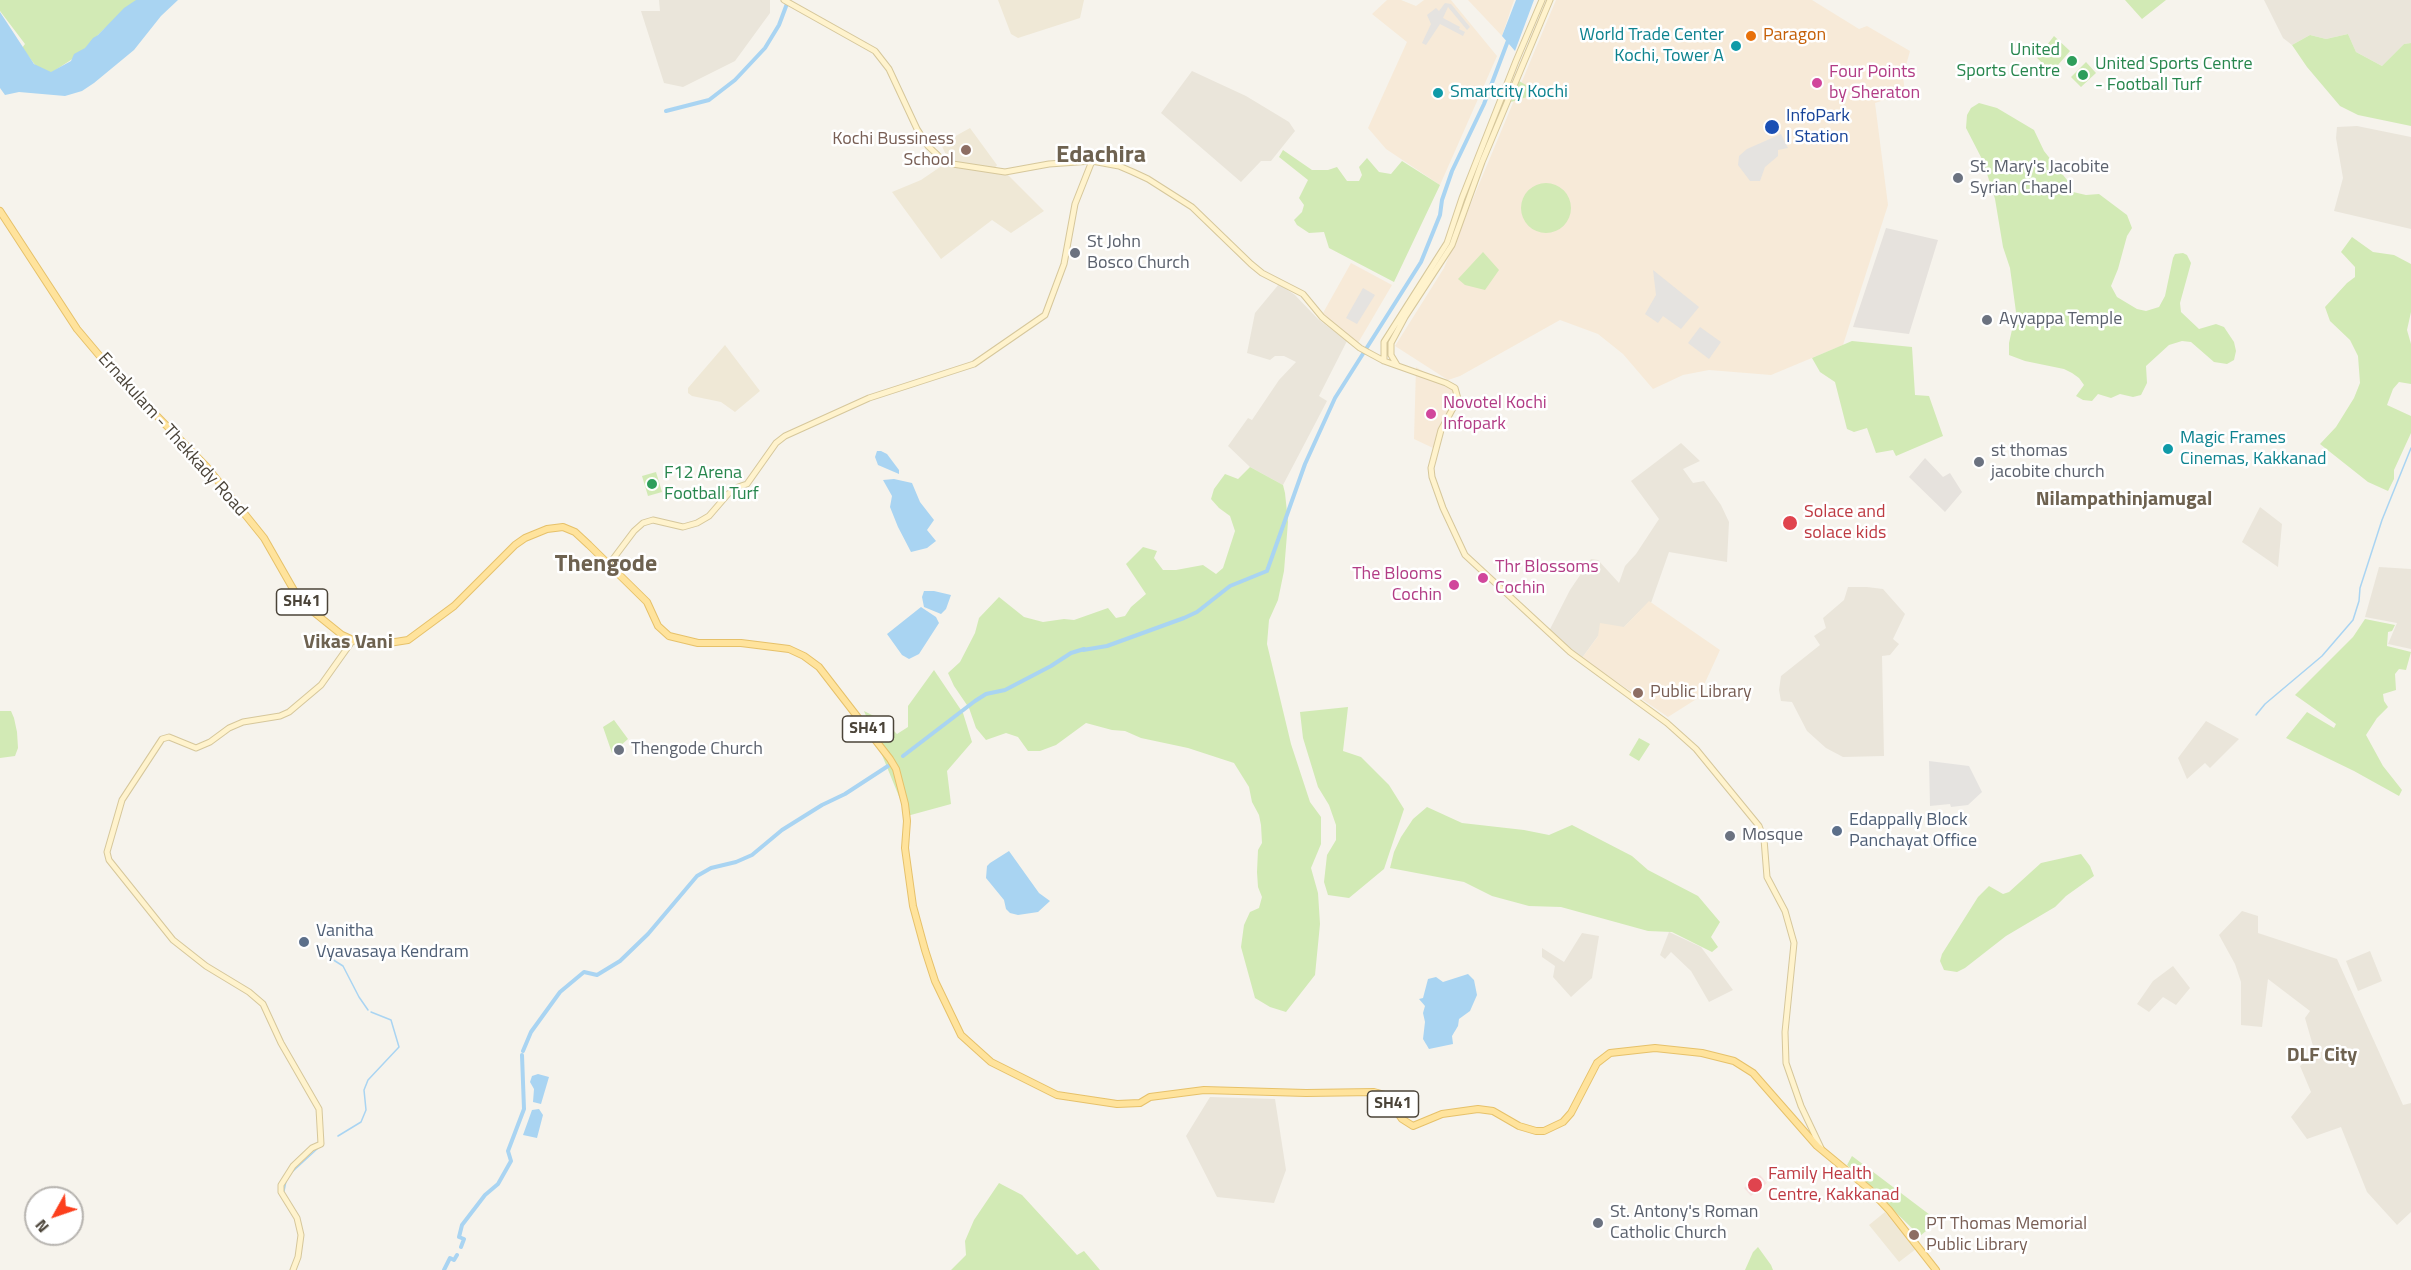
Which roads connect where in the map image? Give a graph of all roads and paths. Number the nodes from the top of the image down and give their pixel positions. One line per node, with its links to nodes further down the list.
1 (1542, 0): 6 (main road)
2 (1550, 0): 6 (main road)
3 (787, 2): 4 (main road)
4 (1092, 161): 8 (main road); 11 (main road)
5 (0, 211): 12 (main road, Ernakulam - Thekkady Road / SH41)
6 (1426, 282): 7 (main road); 10 (main road)
7 (1384, 342): 8 (main road); 9 (main road)
8 (1371, 355): 9 (main road)
9 (1384, 361): 10 (main road)
10 (1398, 366): 13 (main road)
11 (607, 563): 12 (main road, Ernakulam - Thekkady Road / SH41); 13 (main road, Ernakulam - Thekkady Road / SH41)
12 (353, 640): 14 (main road)
13 (1823, 1152): 15 (main road, SH41)
14 (293, 1270)
15 (1936, 1270)

